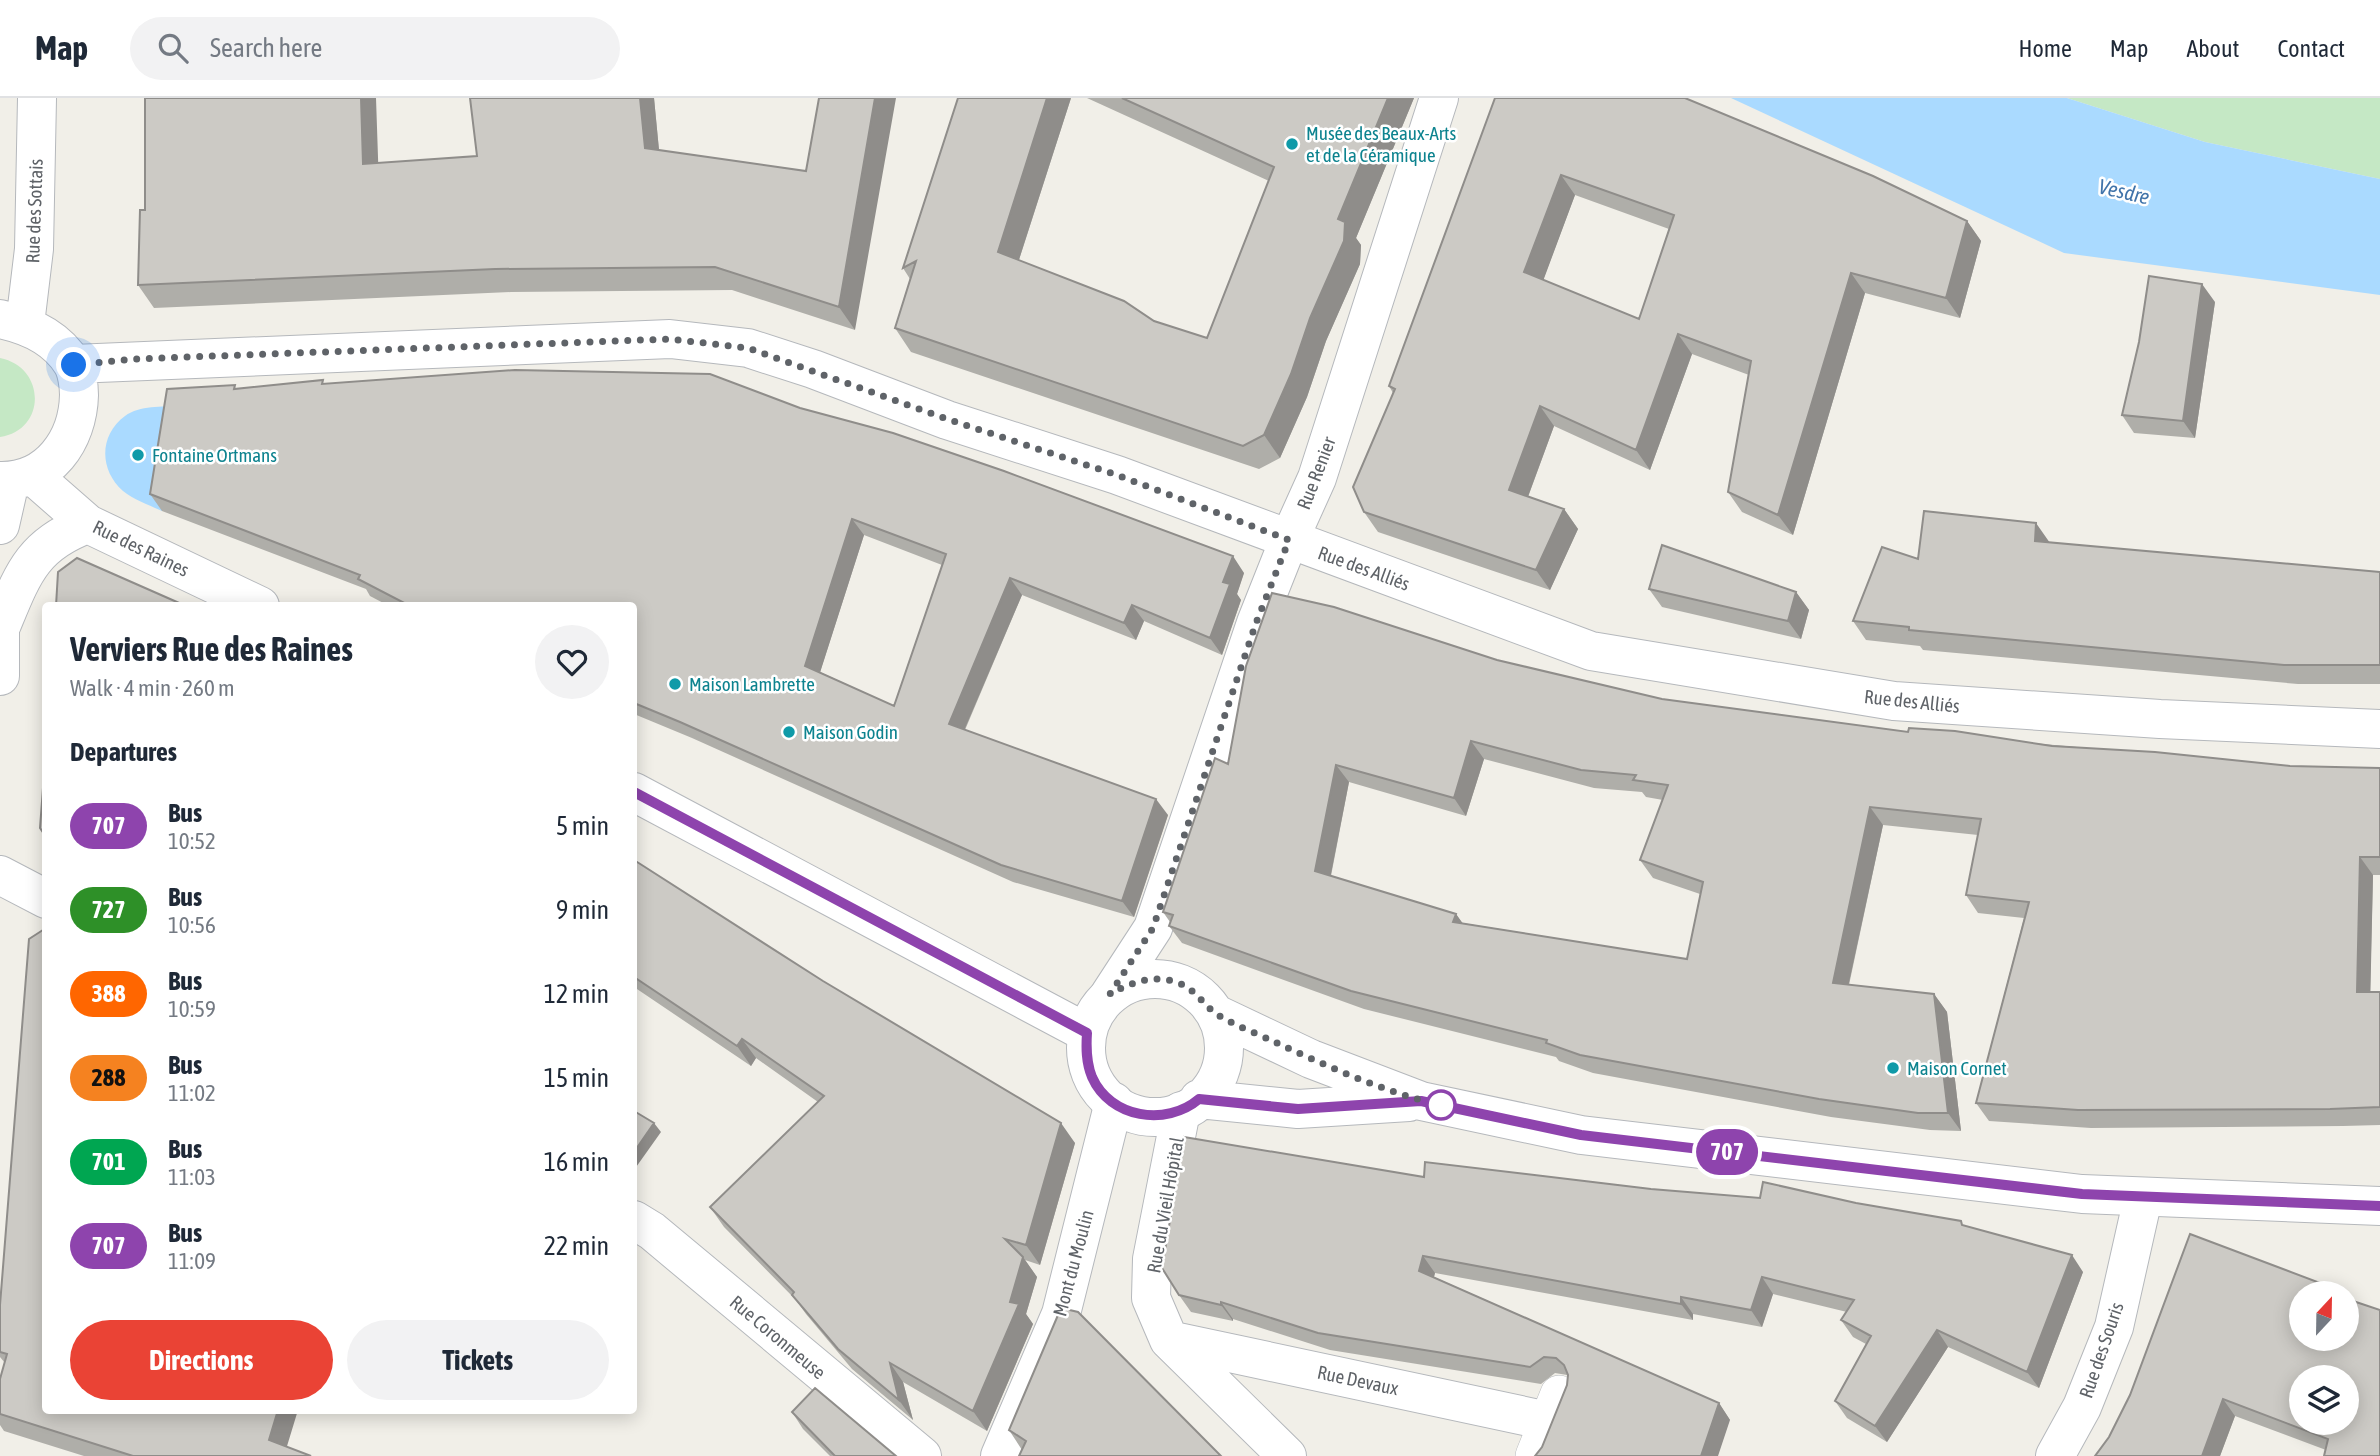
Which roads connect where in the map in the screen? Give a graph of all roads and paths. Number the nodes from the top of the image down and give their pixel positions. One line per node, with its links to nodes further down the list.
1 (37, 98): 3 (street, Rue des Sottais)
2 (1439, 98): 8 (street, Rue Renier)
3 (12, 322): 4 (street)
4 (74, 365): 5 (street); 8 (street, Rue des Alliés)
5 (14, 479): 6 (street, Rue des Raines); 7 (street)
6 (88, 524): 9 (street, Rue des Raines); 10 (street)
7 (0, 525)
8 (1289, 540): 12 (street, Rue des Alliés); 16 (street, Rue Renier)
9 (252, 602)
10 (1, 620): 11 (street)
11 (0, 676)
12 (2380, 729)
13 (637, 794): 18 (street)
14 (0, 875): 15 (street)
15 (42, 897)
16 (1110, 994): 17 (street); 18 (street)
17 (1216, 1014): 19 (street); 21 (street)
18 (1087, 1033): 20 (street)
19 (1421, 1101): 21 (street); 22 (street)
20 (1114, 1102): 21 (street); 28 (street, Mont du Moulin)
21 (1190, 1105): 25 (street, Rue du Vieil Hôpital)
22 (2143, 1198): 23 (street); 31 (street, Rue des Souris)
23 (2380, 1206)
24 (637, 1222): 27 (street, Rue Coronmeuse)
25 (1169, 1340): 26 (street, Rue Devaux); 29 (street, Rue du Vieil Hôpital)
26 (1553, 1408): 30 (street, Rue Devaux)
27 (922, 1456)
28 (1000, 1456)
29 (1287, 1456)
30 (1534, 1456)
31 (2055, 1456)

